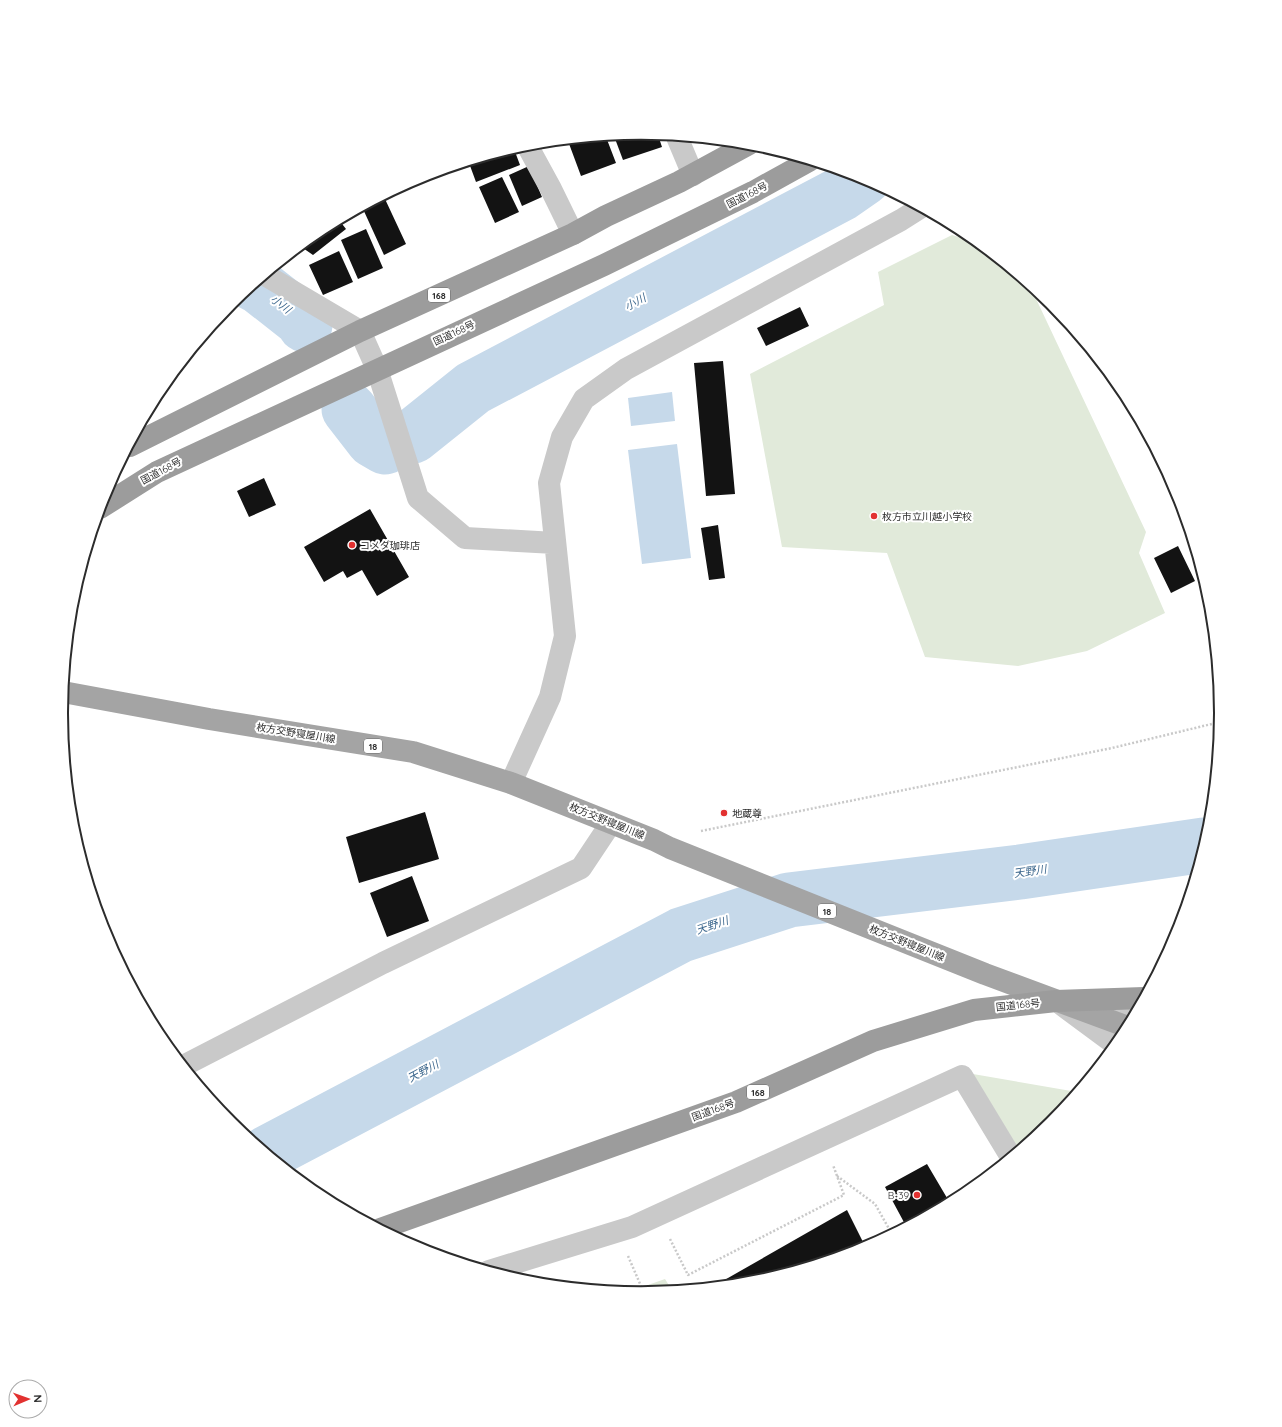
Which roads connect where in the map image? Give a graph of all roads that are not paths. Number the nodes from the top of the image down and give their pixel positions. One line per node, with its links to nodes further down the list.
1 (679, 142): 5 (street)
2 (739, 149): 5 (highway, 168)
3 (531, 152): 7 (street)
4 (804, 164): 10 (highway, 国道168号)
5 (693, 175): 7 (highway, 168)
6 (916, 211): 13 (street)
7 (572, 234): 9 (highway, 168)
8 (269, 278): 9 (street)
9 (360, 331): 10 (street); 11 (highway, 168)
10 (377, 369): 12 (highway, 国道168号); 13 (street)
11 (136, 443)
12 (109, 503)
13 (555, 543): 15 (street)
14 (69, 693): 15 (main road, 枚方交野寝屋川線 / 18)
15 (511, 783): 16 (main road, 枚方交野寝屋川線 / 18)
16 (611, 823): 18 (main road, 枚方交野寝屋川線 / 18); 22 (street)
17 (1138, 998): 18 (highway, 国道168号 / 168)
18 (1056, 1001): 19 (street); 20 (main road, 枚方交野寝屋川線 / 18); 21 (street); 24 (highway, 国道168号 / 168)
19 (1130, 1011)
20 (1122, 1025)
21 (1111, 1041)
22 (187, 1064)
23 (1008, 1153): 25 (street)
24 (387, 1227)
25 (497, 1268)

